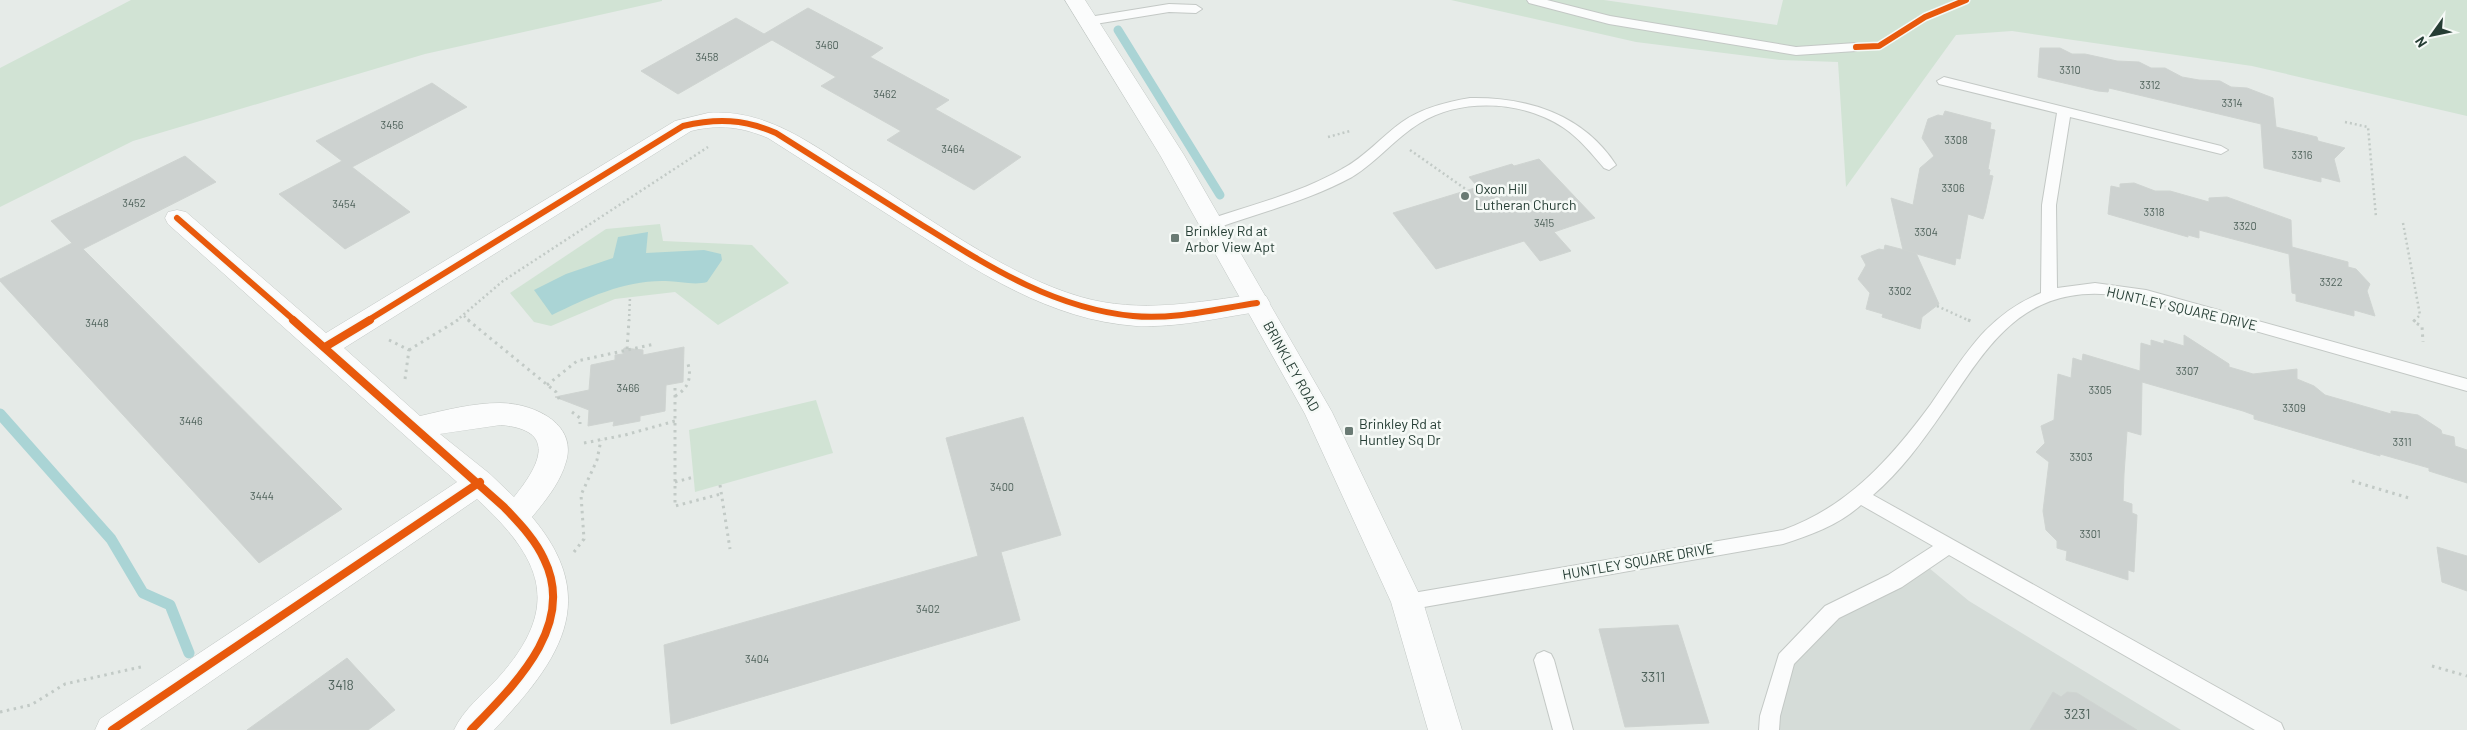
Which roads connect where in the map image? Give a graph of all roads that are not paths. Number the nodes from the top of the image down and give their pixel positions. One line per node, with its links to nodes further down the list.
1 (1533, 0): 4 (lane)
2 (1196, 9): 3 (lane)
3 (1082, 11): 10 (street, BRINKLEY ROAD)
4 (1856, 47)
5 (1944, 81): 6 (lane)
6 (2064, 110): 7 (lane); 11 (lane)
7 (2221, 150)
8 (1609, 165): 10 (lane)
9 (177, 218): 13 (street)
10 (1212, 224): 12 (street, BRINKLEY ROAD)
11 (2049, 297): 14 (lane, HUNTLEY SQUARE DRIVE); 17 (lane, HUNTLEY SQUARE DRIVE)
12 (1257, 303): 13 (street); 20 (street, BRINKLEY ROAD)
13 (325, 346): 15 (street)
14 (2467, 385)
15 (416, 428): 16 (street); 18 (street)
16 (480, 482): 18 (street); 22 (street)
17 (1860, 496): 19 (lane); 20 (lane, HUNTLEY SQUARE DRIVE)
18 (514, 518): 23 (street)
19 (1948, 546): 26 (lane); 27 (lane)
20 (1407, 602): 24 (street, BRINKLEY ROAD)
21 (1544, 660): 25 (lane)
22 (112, 730)
23 (471, 730)
24 (1445, 730)
25 (1564, 730)
26 (1768, 730)
27 (2274, 730)

